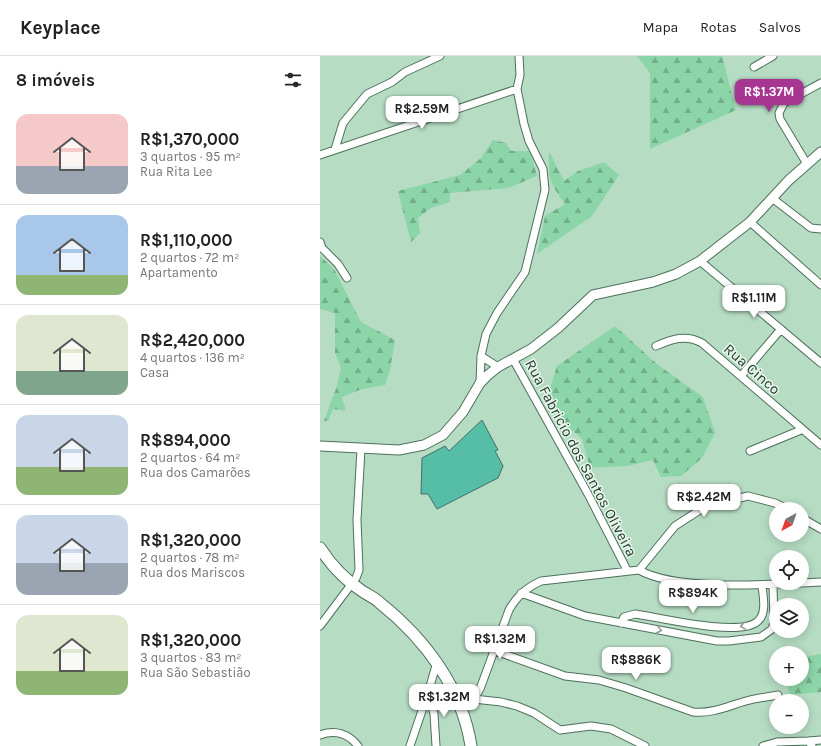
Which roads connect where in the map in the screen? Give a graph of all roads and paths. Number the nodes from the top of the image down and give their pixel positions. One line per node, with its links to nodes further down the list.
1 (440, 56): 7 (street)
2 (519, 56): 6 (street)
3 (774, 56): 4 (street)
4 (754, 67)
5 (821, 83): 10 (street)
6 (517, 88): 7 (street); 20 (street)
7 (335, 149): 9 (street)
8 (821, 152): 10 (street)
9 (320, 155)
10 (807, 164): 11 (street)
11 (772, 198): 12 (street); 13 (street)
12 (750, 222): 15 (street); 17 (street)
13 (821, 229)
14 (320, 242): 16 (street)
15 (700, 261): 18 (street); 21 (street)
16 (347, 278)
17 (821, 285)
18 (781, 329): 22 (street); 24 (street)
19 (656, 346): 24 (street, Rua Cinco)
20 (481, 356): 23 (street); 25 (street)
21 (513, 359): 23 (street); 35 (street, Rua Fabricio dos Santos Oliveira)
22 (821, 363)
23 (498, 367): 25 (street)
24 (741, 376): 26 (street, Rua Cinco)
25 (480, 383): 29 (street)
26 (802, 430): 27 (street, Rua Cinco); 30 (street)
27 (821, 445)
28 (320, 446): 29 (street)
29 (361, 449): 38 (street)
30 (750, 451)
31 (775, 502): 36 (street)
32 (809, 522): 33 (street)
33 (821, 529)
34 (320, 548): 38 (main road)
35 (627, 570): 36 (street); 43 (street)
36 (639, 570): 41 (street)
37 (821, 582): 39 (street)
38 (351, 583): 45 (street); 47 (main road)
39 (809, 583)
40 (769, 585): 41 (street)
41 (762, 586): 44 (street, one-way to 44)
42 (773, 590): 44 (street, one-way to 42)
43 (521, 593): 44 (street); 46 (street)
44 (620, 623)
45 (320, 626)
46 (493, 650): 49 (street); 50 (street)
47 (436, 662): 48 (street); 51 (main road)
48 (428, 693): 57 (street); 58 (street)
49 (769, 697)
50 (474, 699): 51 (street); 54 (street)
51 (461, 706): 59 (main road)
52 (320, 734): 56 (street)
53 (821, 740): 55 (street)
54 (635, 743): 60 (street)
55 (810, 743): 61 (street)
56 (358, 746)
57 (410, 746)
58 (436, 746)
59 (471, 746)
60 (645, 746)
61 (763, 746)

